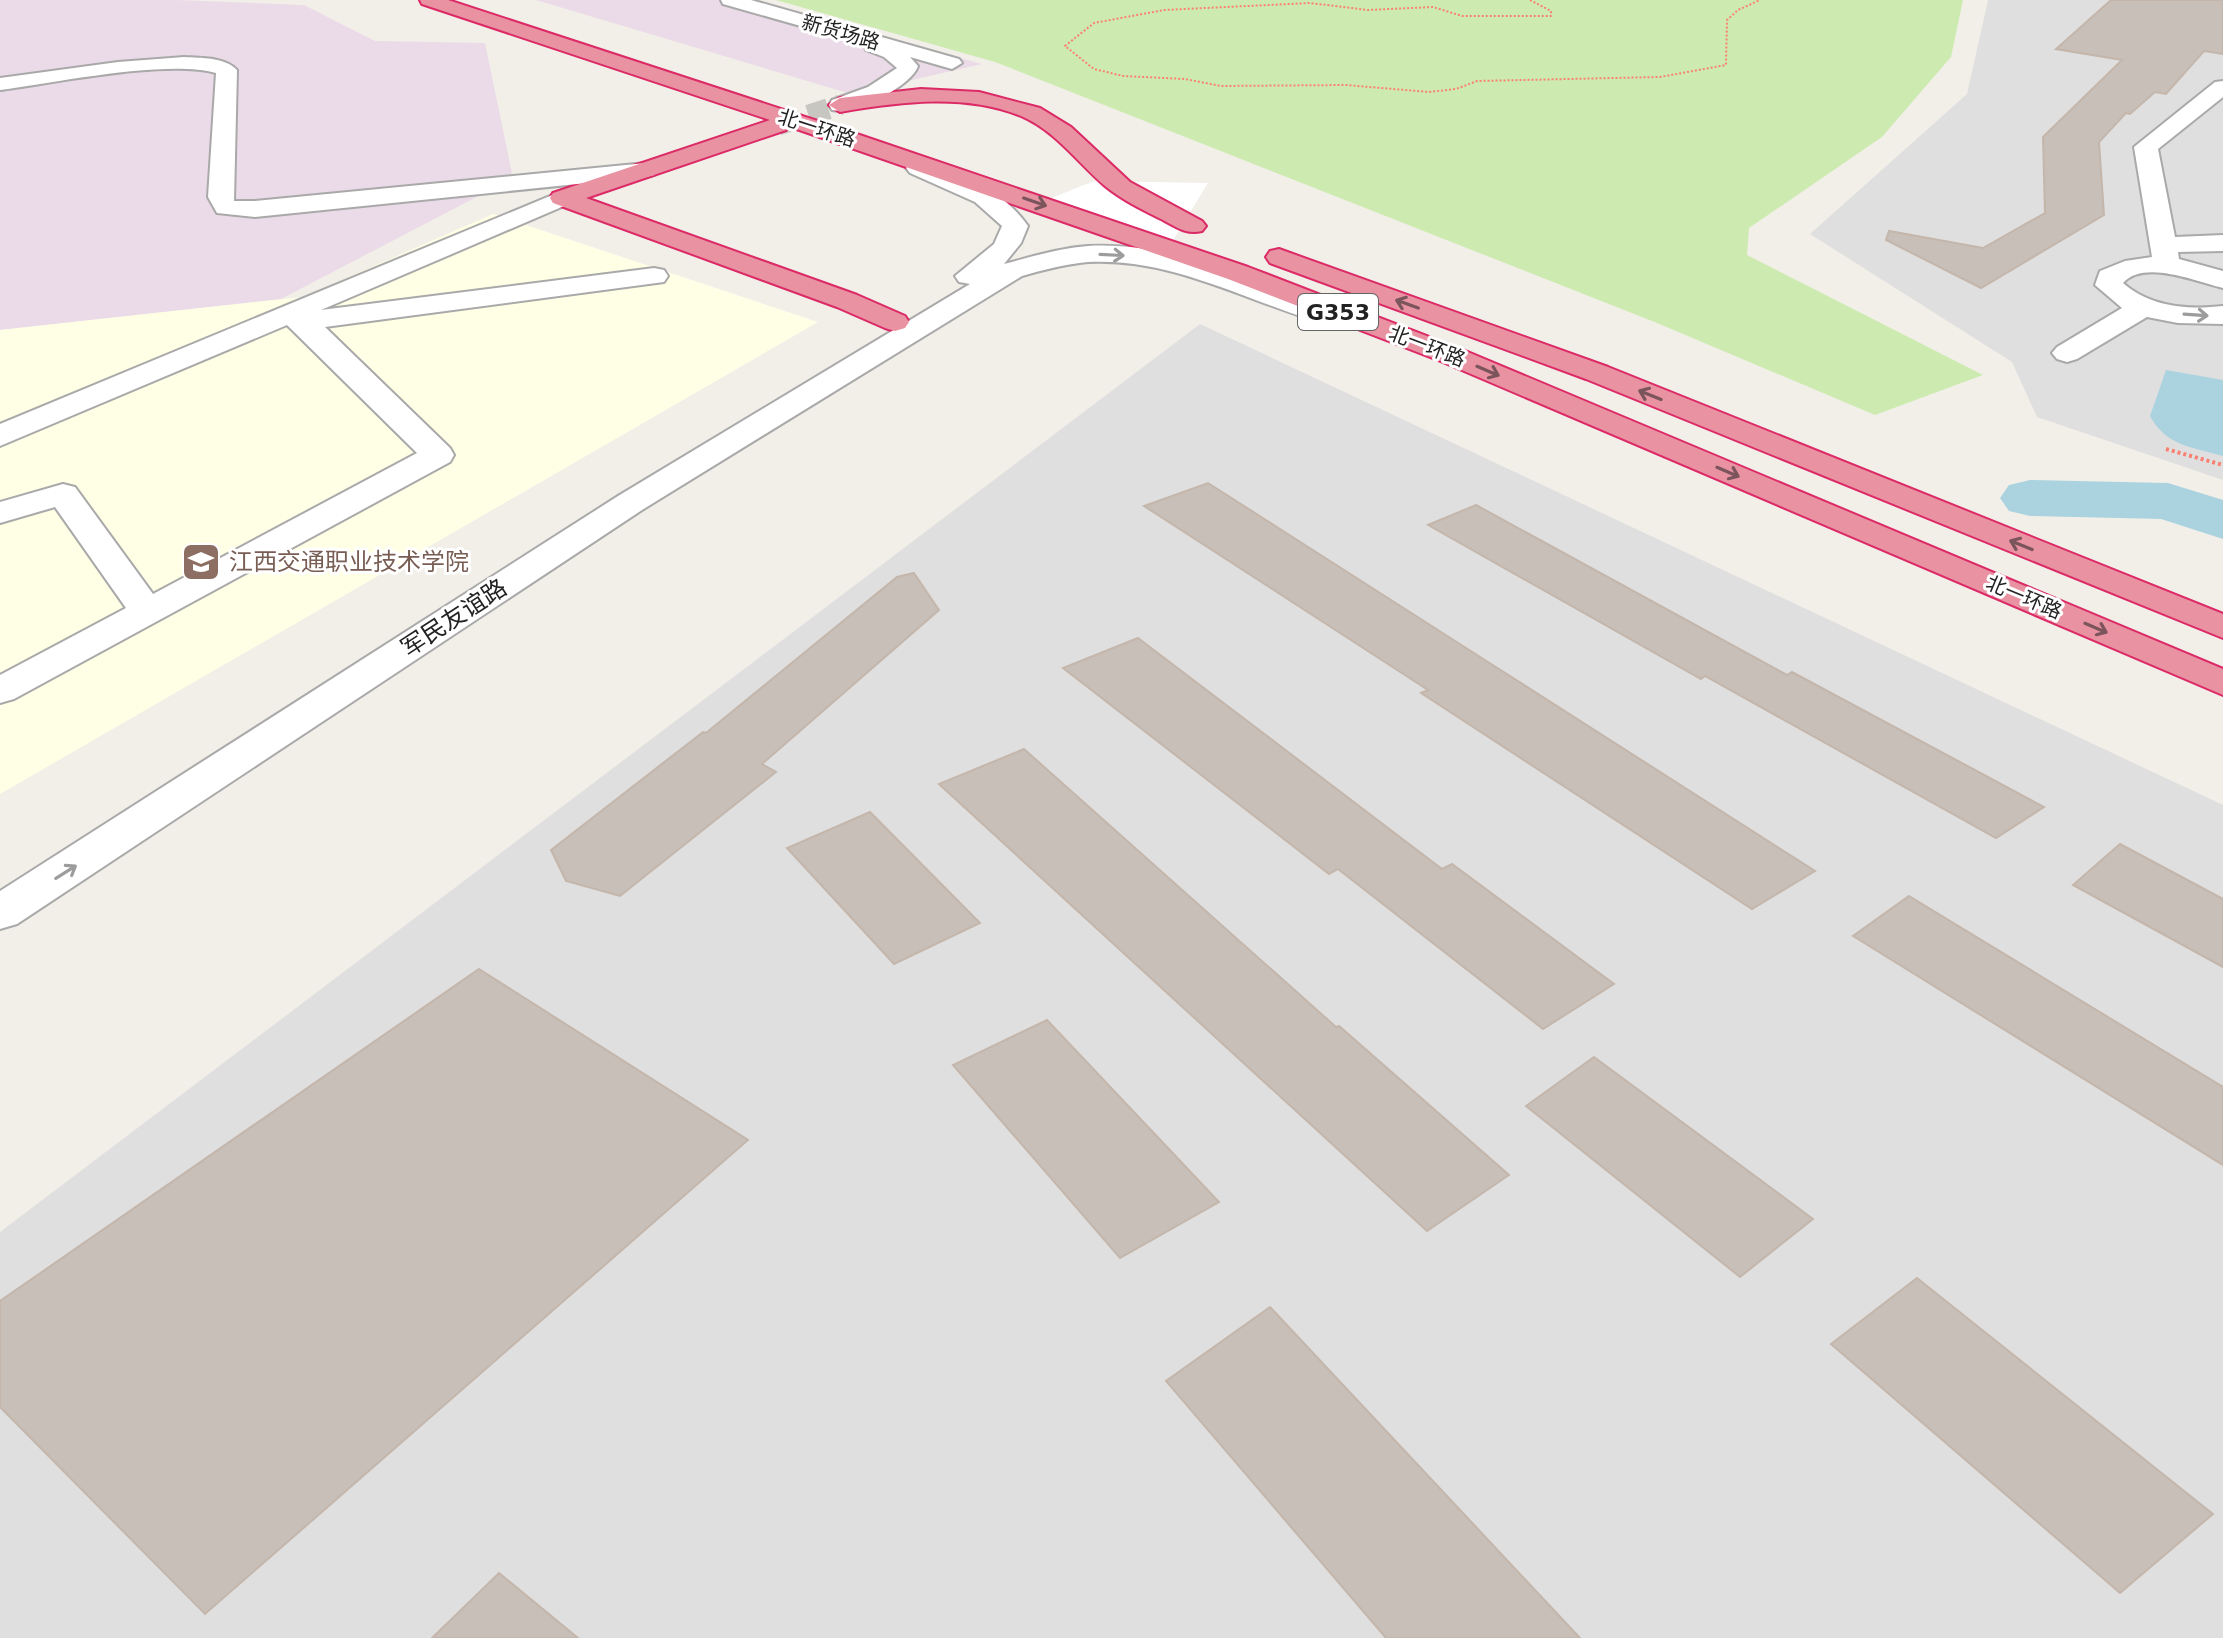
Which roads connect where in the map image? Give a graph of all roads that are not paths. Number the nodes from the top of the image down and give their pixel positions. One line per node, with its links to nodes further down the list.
1 (429, 0): 8 (highway, 北一环路 / G353)
2 (488, 0): 14 (highway, 北一环路)
3 (730, 0): 4 (street, 新货场路)
4 (806, 22): 5 (street, 新货场路); 8 (street)
5 (952, 63)
6 (0, 86): 10 (street); 12 (street)
7 (2223, 87): 18 (street)
8 (837, 120): 14 (highway); 24 (street); 26 (highway, 北一环路 / G353, one-way to 26)
9 (778, 125): 10 (highway)
10 (646, 170): 11 (highway)
11 (562, 198): 13 (street); 22 (street); 24 (highway)
12 (199, 209)
13 (330, 225)
14 (1193, 226): 15 (highway, 北一环路)
15 (1223, 237)
16 (2223, 243): 18 (street)
17 (1253, 248): 30 (highway, 北一环路 / G353, one-way to 17)
18 (2166, 256): 20 (street); 21 (street)
19 (654, 276): 22 (street)
20 (2223, 280)
21 (2145, 306): 23 (street, one-way to 23); 25 (street)
22 (289, 313): 27 (street); 29 (street)
23 (2223, 315)
24 (904, 326): 26 (street, one-way to 26); 33 (street, 军民友谊路); 34 (street, 军民友谊路, one-way to 24)
25 (2067, 353)
26 (1453, 356): 32 (highway, 北一环路 / G353, one-way to 32)
27 (0, 436)
28 (0, 513): 29 (street)
29 (147, 612): 31 (street)
30 (2223, 627)
31 (5, 677)
32 (2223, 683)
33 (0, 881)
34 (0, 913)

